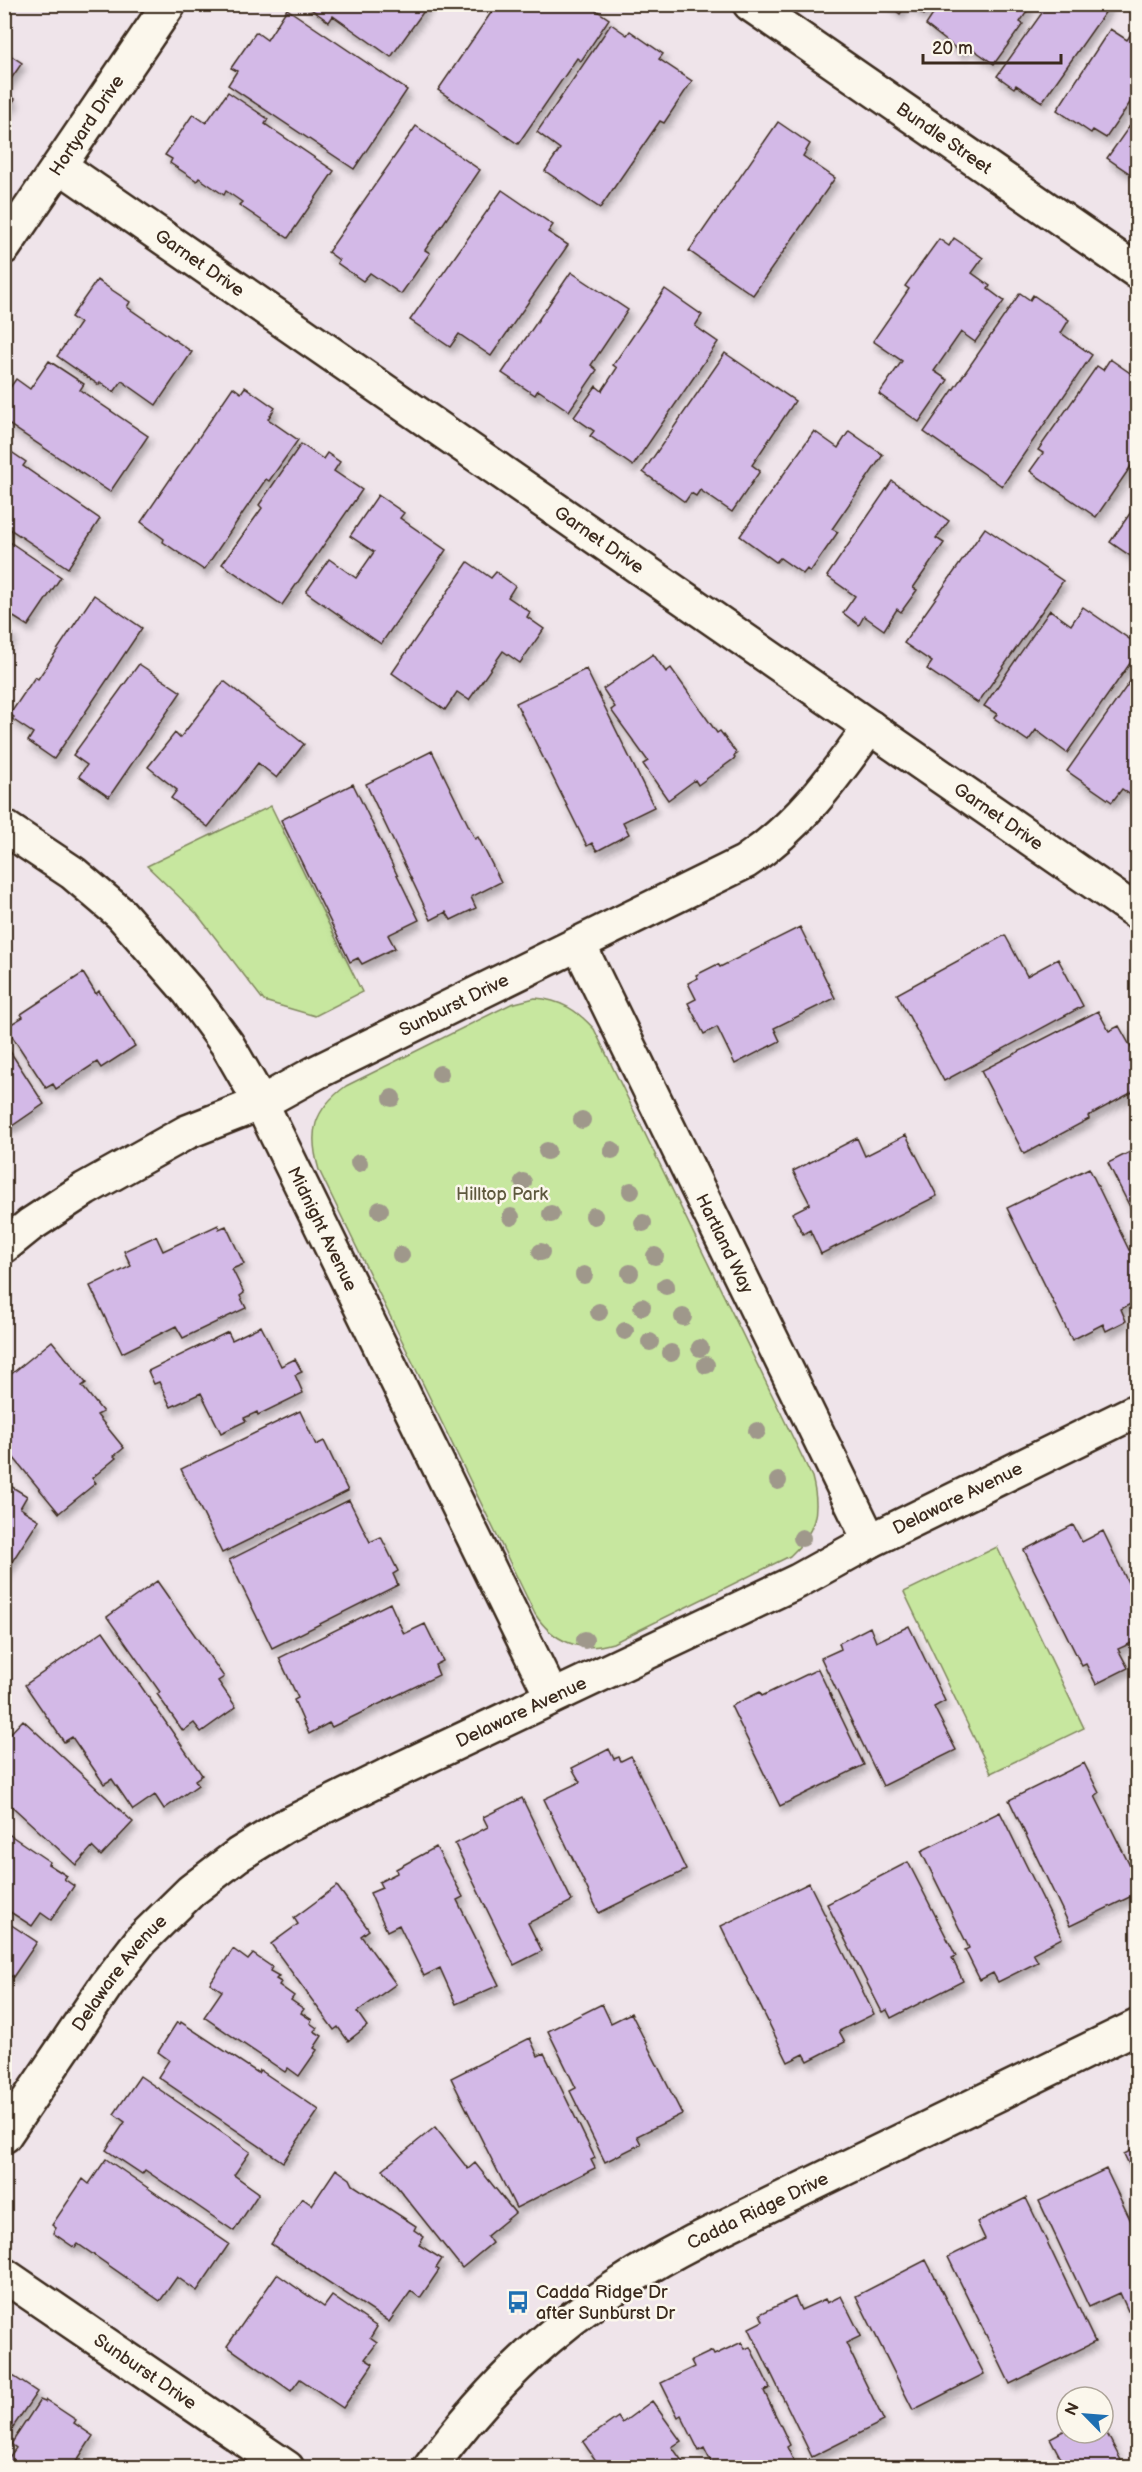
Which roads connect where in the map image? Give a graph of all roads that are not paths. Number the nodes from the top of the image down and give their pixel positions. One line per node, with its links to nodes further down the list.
1 (168, 4): 3 (street, Hortyard Drive)
2 (750, 4): 5 (street, Bundle Street)
3 (60, 166): 4 (street, Hortyard Drive); 6 (street, Garnet Drive)
4 (4, 247)
5 (1137, 272)
6 (870, 727): 8 (street, Garnet Drive); 9 (street, Sunburst Drive)
7 (4, 826): 10 (street, Midnight Avenue)
8 (1137, 913)
9 (579, 945): 10 (street, Sunburst Drive); 13 (street, Hartland Way)
10 (261, 1103): 11 (street, Sunburst Drive); 14 (street, Midnight Avenue)
11 (4, 1246)
12 (1137, 1410): 13 (street, Delaware Avenue)
13 (870, 1541): 14 (street, Delaware Avenue)
14 (552, 1697): 16 (street, Delaware Avenue)
15 (1137, 2026): 19 (street, Cadda Ridge Drive)
16 (4, 2136)
17 (4, 2275): 18 (street, Sunburst Drive)
18 (287, 2468)
19 (430, 2468)

